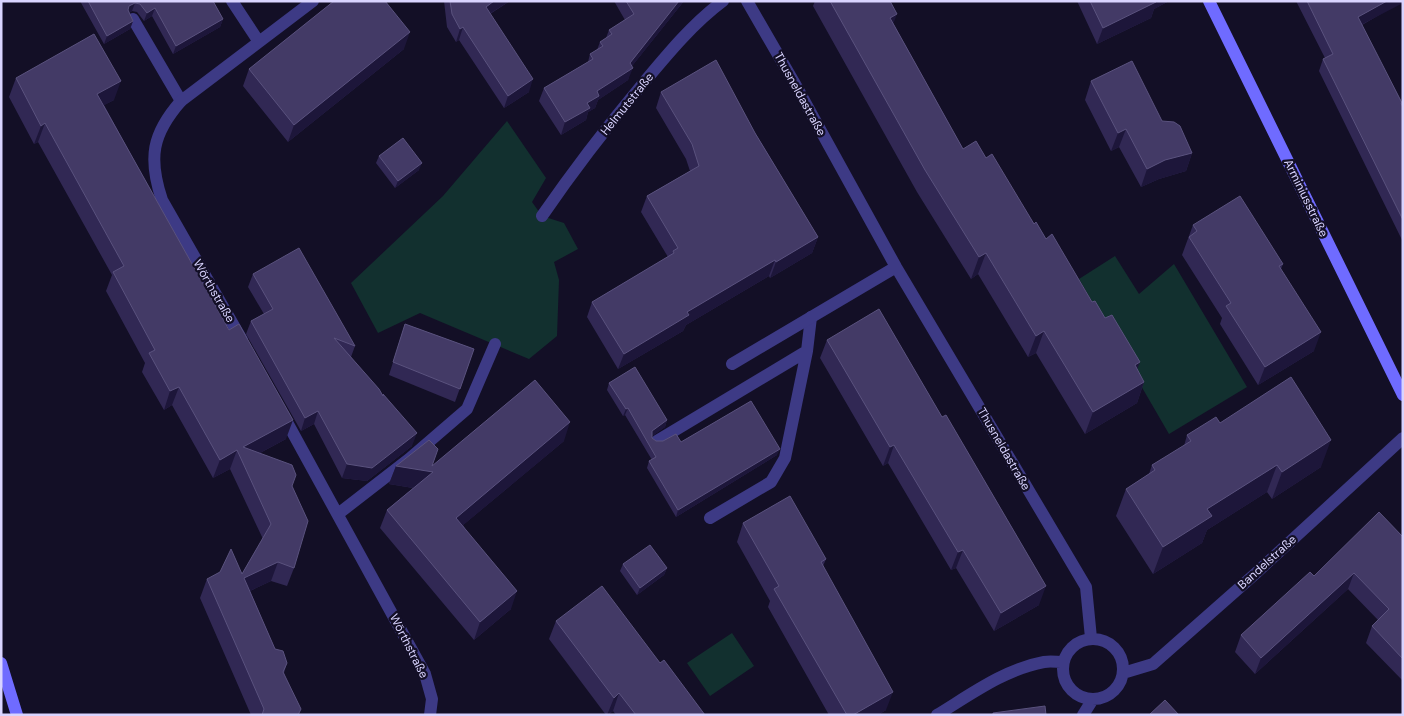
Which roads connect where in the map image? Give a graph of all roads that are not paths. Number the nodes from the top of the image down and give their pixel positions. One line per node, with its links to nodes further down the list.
1 (232, 1): 7 (street)
2 (314, 1): 7 (street, Wörthstraße)
3 (723, 1): 9 (street, Helmutstraße)
4 (747, 1): 10 (street, Thusneldastraße)
5 (1209, 1): 16 (main road, Arminiusstraße)
6 (133, 20): 8 (street)
7 (259, 42): 8 (street, Wörthstraße)
8 (181, 101): 14 (street, Wörthstraße)
9 (542, 216)
10 (896, 267): 11 (street); 22 (street, Thusneldastraße)
11 (811, 317): 13 (street); 15 (street)
12 (495, 344): 20 (street)
13 (806, 351): 19 (street); 21 (street)
14 (249, 353)
15 (732, 364)
16 (1403, 395)
17 (277, 404): 20 (street, Wörthstraße)
18 (1403, 438): 25 (street, Bandelstraße)
19 (656, 442)
20 (338, 514): 28 (street, Wörthstraße)
21 (710, 518)
22 (1091, 638): 23 (street); 25 (street)
23 (1063, 662): 26 (street); 29 (street)
24 (1, 663): 27 (main road)
25 (1123, 674): 26 (street)
26 (1093, 699): 30 (street)
27 (17, 715)
28 (430, 715)
29 (937, 715)
30 (1083, 715)

